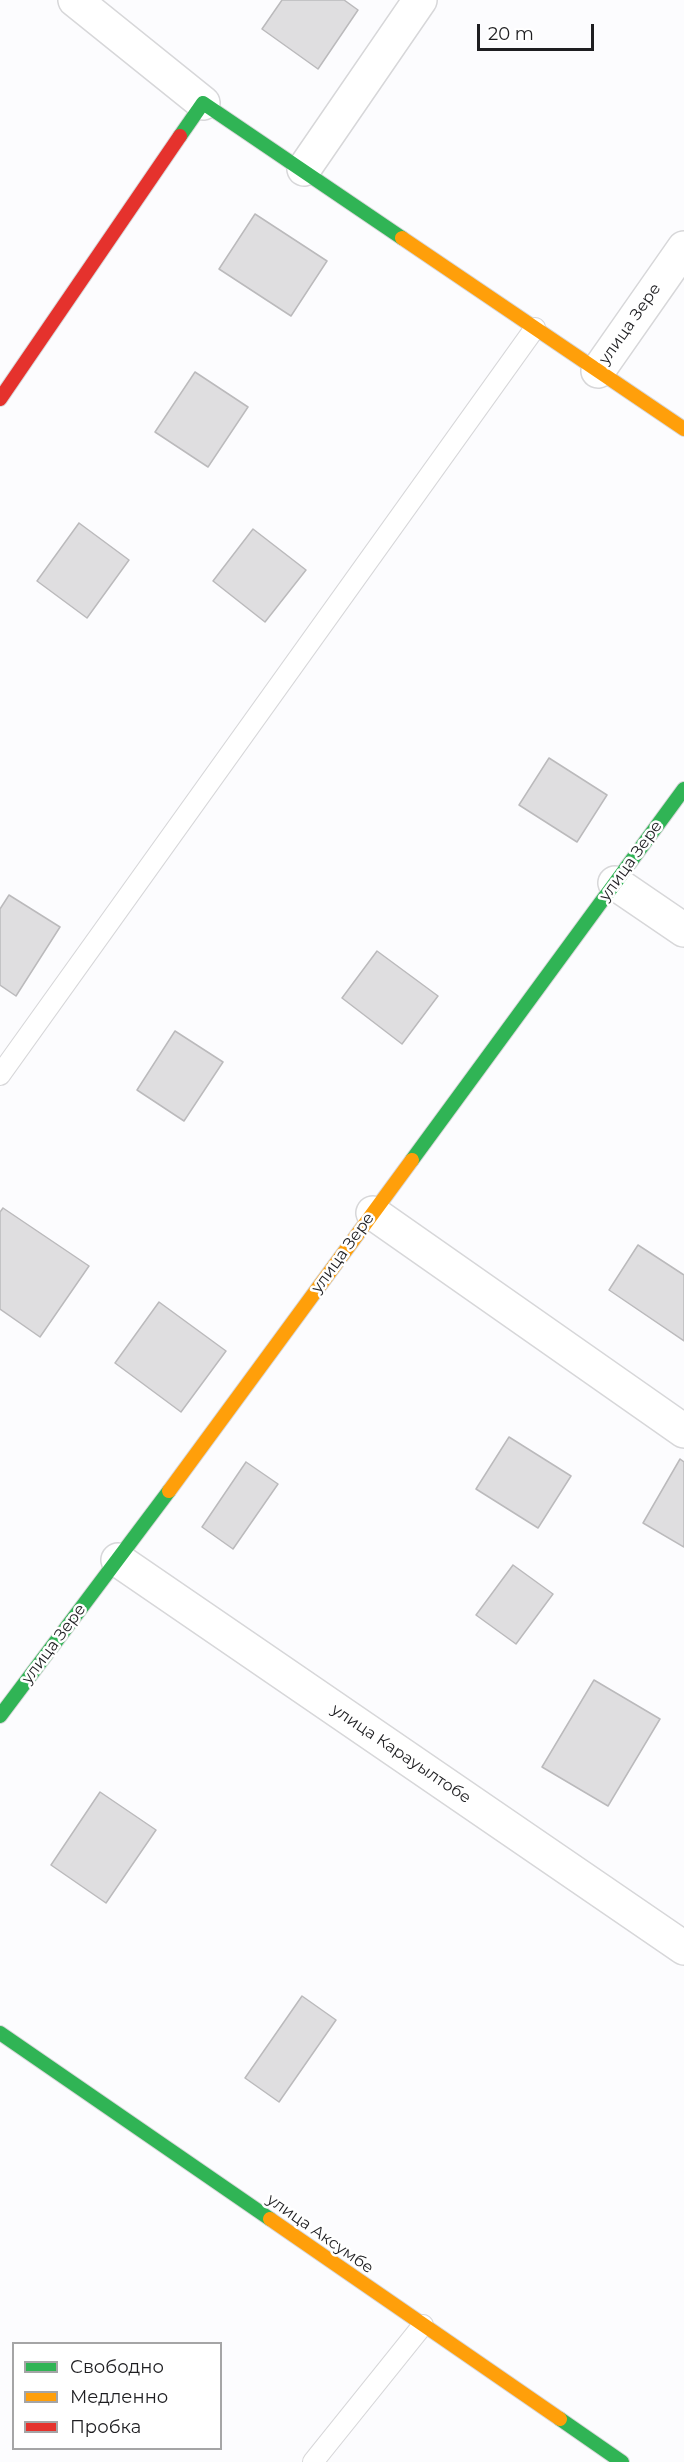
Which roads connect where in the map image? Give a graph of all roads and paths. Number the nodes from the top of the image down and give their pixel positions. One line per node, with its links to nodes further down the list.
1 (75, 0): 3 (street)
2 (420, 0): 4 (street)
3 (203, 103): 4 (street); 8 (street)
4 (304, 169): 6 (street)
5 (684, 248): 7 (street, улица Зере)
6 (535, 328): 7 (street); 13 (lane)
7 (598, 371): 9 (street)
8 (0, 399)
9 (684, 429)
10 (684, 789): 11 (street, улица Зере)
11 (615, 883): 12 (street); 14 (street, улица Зере)
12 (684, 930)
13 (0, 1076)
14 (373, 1213): 15 (street); 16 (street, улица Зере)
15 (684, 1431)
16 (118, 1560): 17 (street, улица Зере); 18 (street, улица Карауылтобе)
17 (0, 1716)
18 (684, 1948)
19 (0, 2033): 20 (street, улица Аксумбе)
20 (423, 2325): 21 (lane); 22 (street, улица Аксумбе)
21 (313, 2462)
22 (622, 2462)

